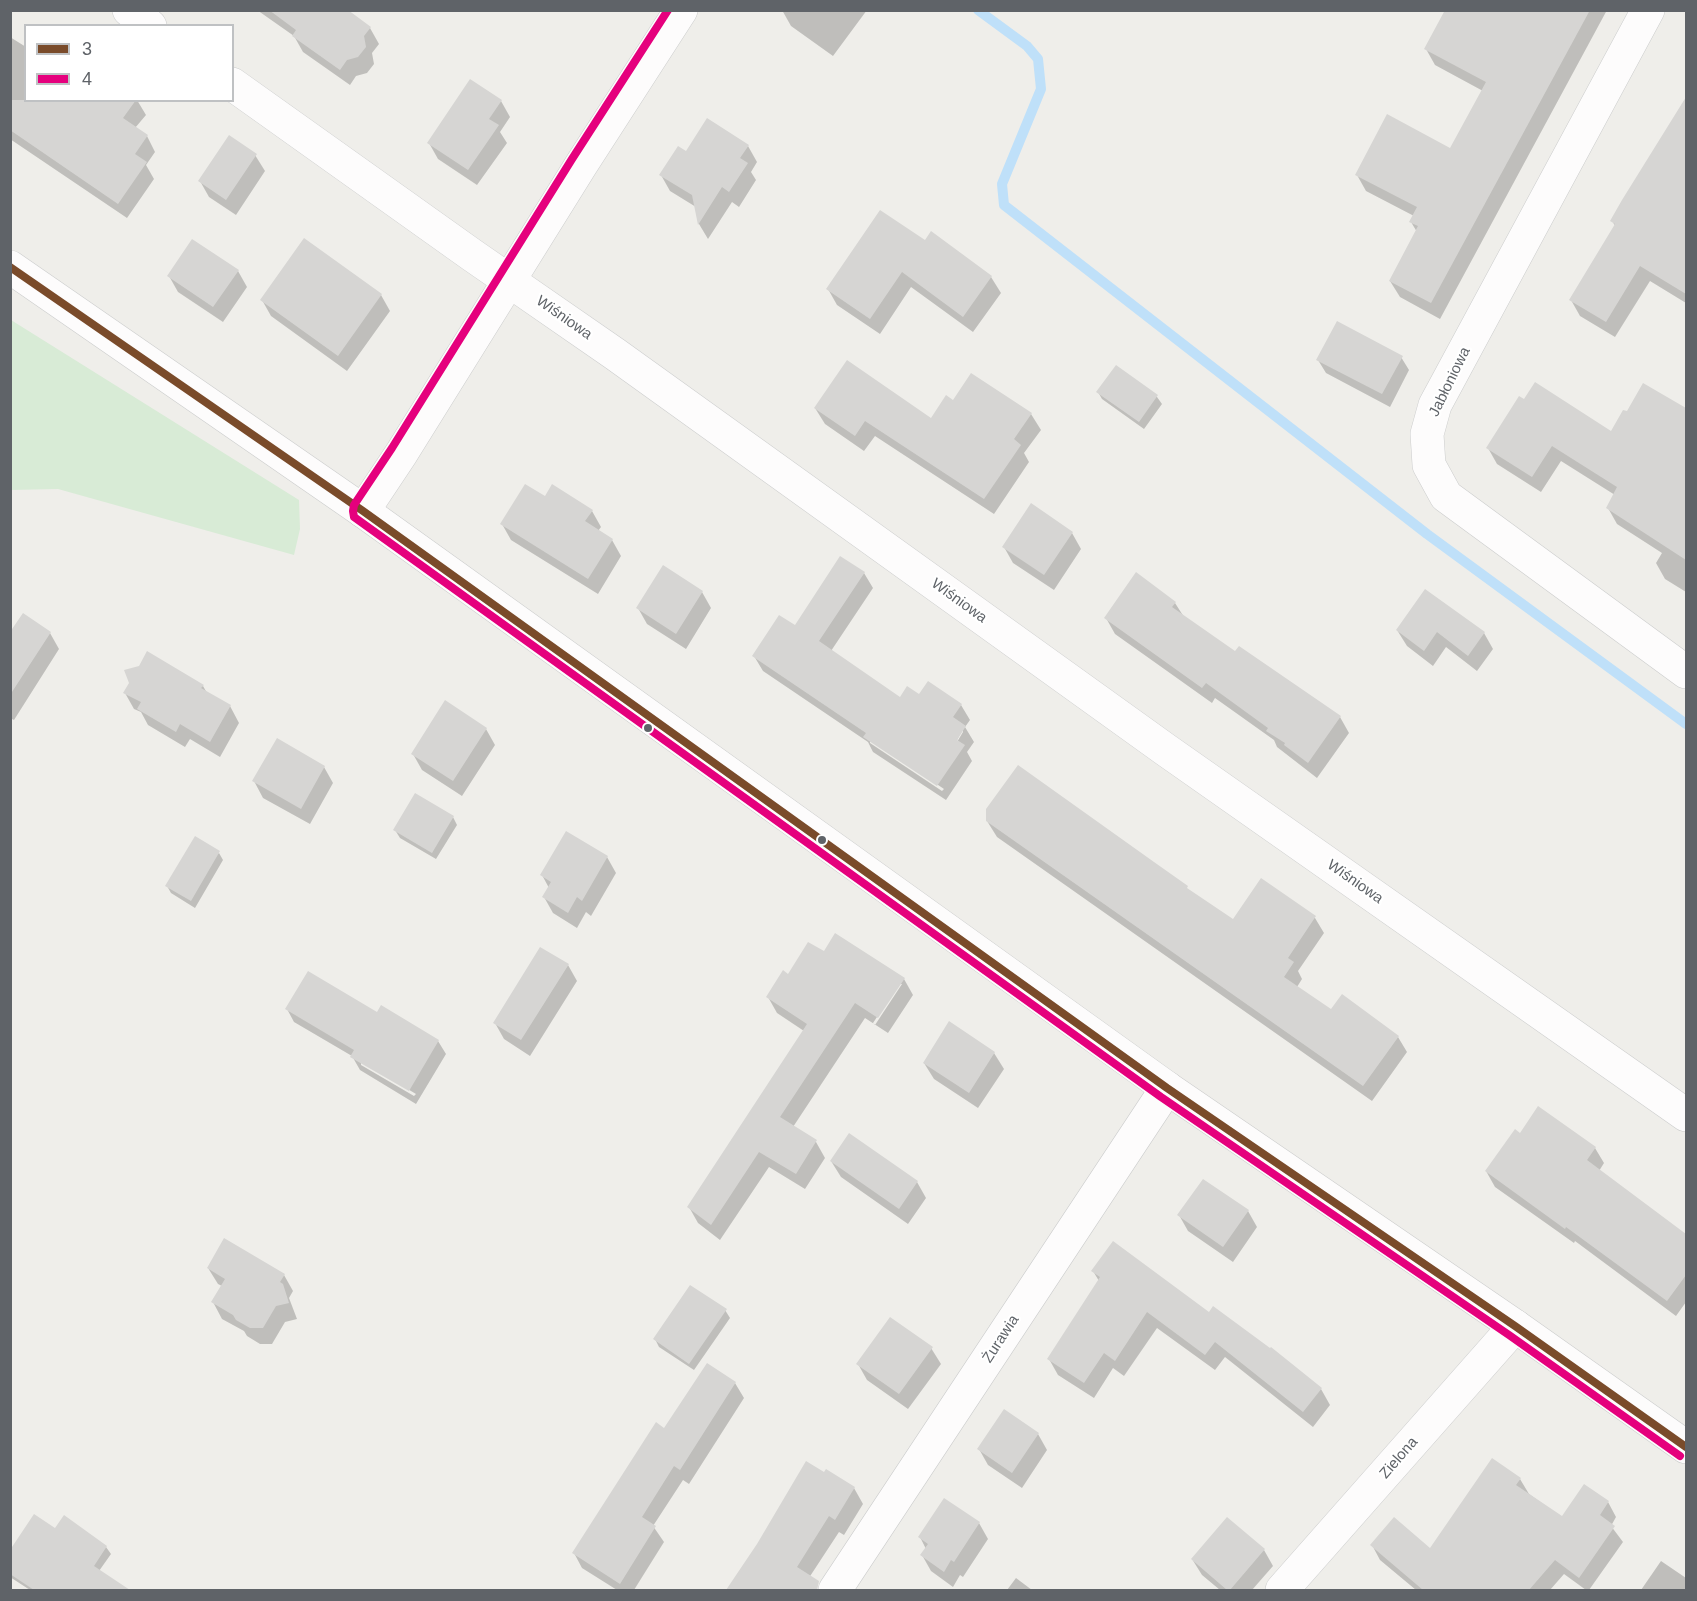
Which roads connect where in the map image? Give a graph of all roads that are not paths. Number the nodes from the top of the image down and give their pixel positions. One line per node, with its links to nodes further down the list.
1 (129, 10): 4 (street)
2 (681, 10): 7 (street)
3 (1648, 10): 9 (street, Jabłoniowa)
4 (147, 24)
5 (234, 85): 7 (street, Wiśniowa)
6 (10, 267): 8 (street)
7 (509, 281): 8 (street); 11 (street, Wiśniowa)
8 (363, 512): 10 (street)
9 (1686, 672)
10 (1167, 1088): 12 (street); 14 (street, Żurawia)
11 (1686, 1115)
12 (1515, 1326): 13 (street); 15 (street, Zielona)
13 (1686, 1447)
14 (835, 1590)
15 (1282, 1590)

